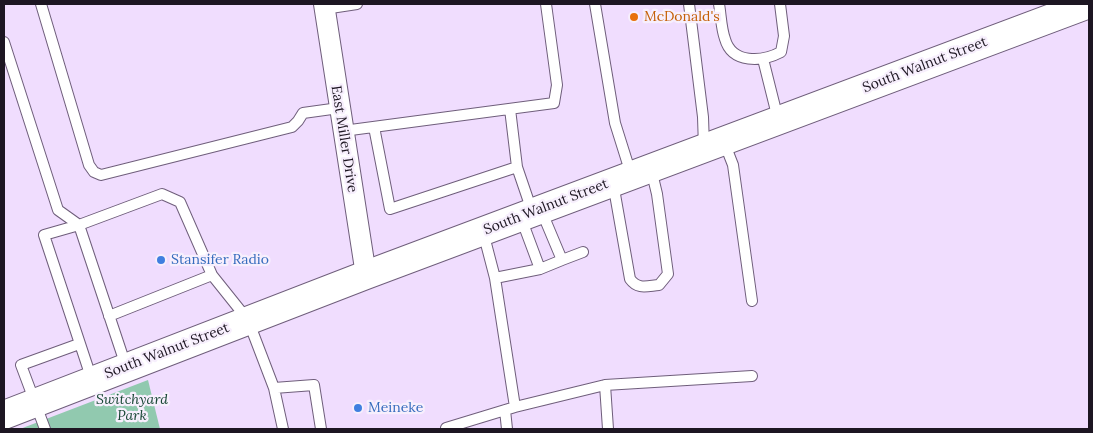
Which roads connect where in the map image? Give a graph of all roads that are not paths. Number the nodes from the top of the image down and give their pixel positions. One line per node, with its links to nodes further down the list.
1 (41, 4): 12 (lane)
2 (357, 4): 9 (lane)
3 (546, 4): 13 (lane)
4 (594, 4): 19 (lane)
5 (690, 4): 17 (lane)
6 (719, 4): 11 (lane)
7 (780, 4): 11 (lane)
8 (1089, 4): 14 (main road, South Walnut Street)
9 (324, 6): 12 (street, East Miller Drive)
10 (4, 42): 21 (lane)
11 (763, 59): 14 (lane)
12 (339, 108): 16 (street, East Miller Drive)
13 (510, 109): 15 (lane); 18 (lane)
14 (778, 120): 17 (main road, South Walnut Street)
15 (374, 127): 16 (lane); 18 (lane)
16 (343, 130): 27 (street, East Miller Drive)
17 (714, 144): 19 (main road, South Walnut Street); 29 (lane)
18 (517, 167): 20 (lane)
19 (632, 175): 19 (lane); 20 (main road, South Walnut Street)
20 (531, 213): 22 (main road, South Walnut Street); 24 (lane); 25 (lane)
21 (79, 225): 26 (lane); 30 (lane); 32 (lane)
22 (483, 231): 27 (main road, South Walnut Street); 28 (lane)
23 (583, 252): 24 (lane)
24 (562, 260): 25 (lane)
25 (540, 269): 28 (lane)
26 (212, 275): 30 (lane); 31 (lane)
27 (366, 275): 31 (main road, South Walnut Street)
28 (494, 278): 39 (lane)
29 (752, 302)
30 (109, 316): 33 (lane)
31 (248, 320): 33 (main road, South Walnut Street); 37 (lane)
32 (79, 344): 35 (lane); 38 (lane)
33 (126, 367): 35 (main road, South Walnut Street)
34 (752, 376): 36 (lane)
35 (92, 380): 38 (main road, South Walnut Street)
36 (605, 385): 39 (lane); 46 (lane)
37 (274, 388): 43 (lane); 44 (lane)
38 (35, 403): 40 (main road, South Walnut Street); 42 (lane)
39 (510, 409): 41 (lane); 45 (lane)
40 (4, 415)
41 (446, 428)
42 (45, 429)
43 (282, 429)
44 (321, 429)
45 (507, 429)
46 (608, 429)

